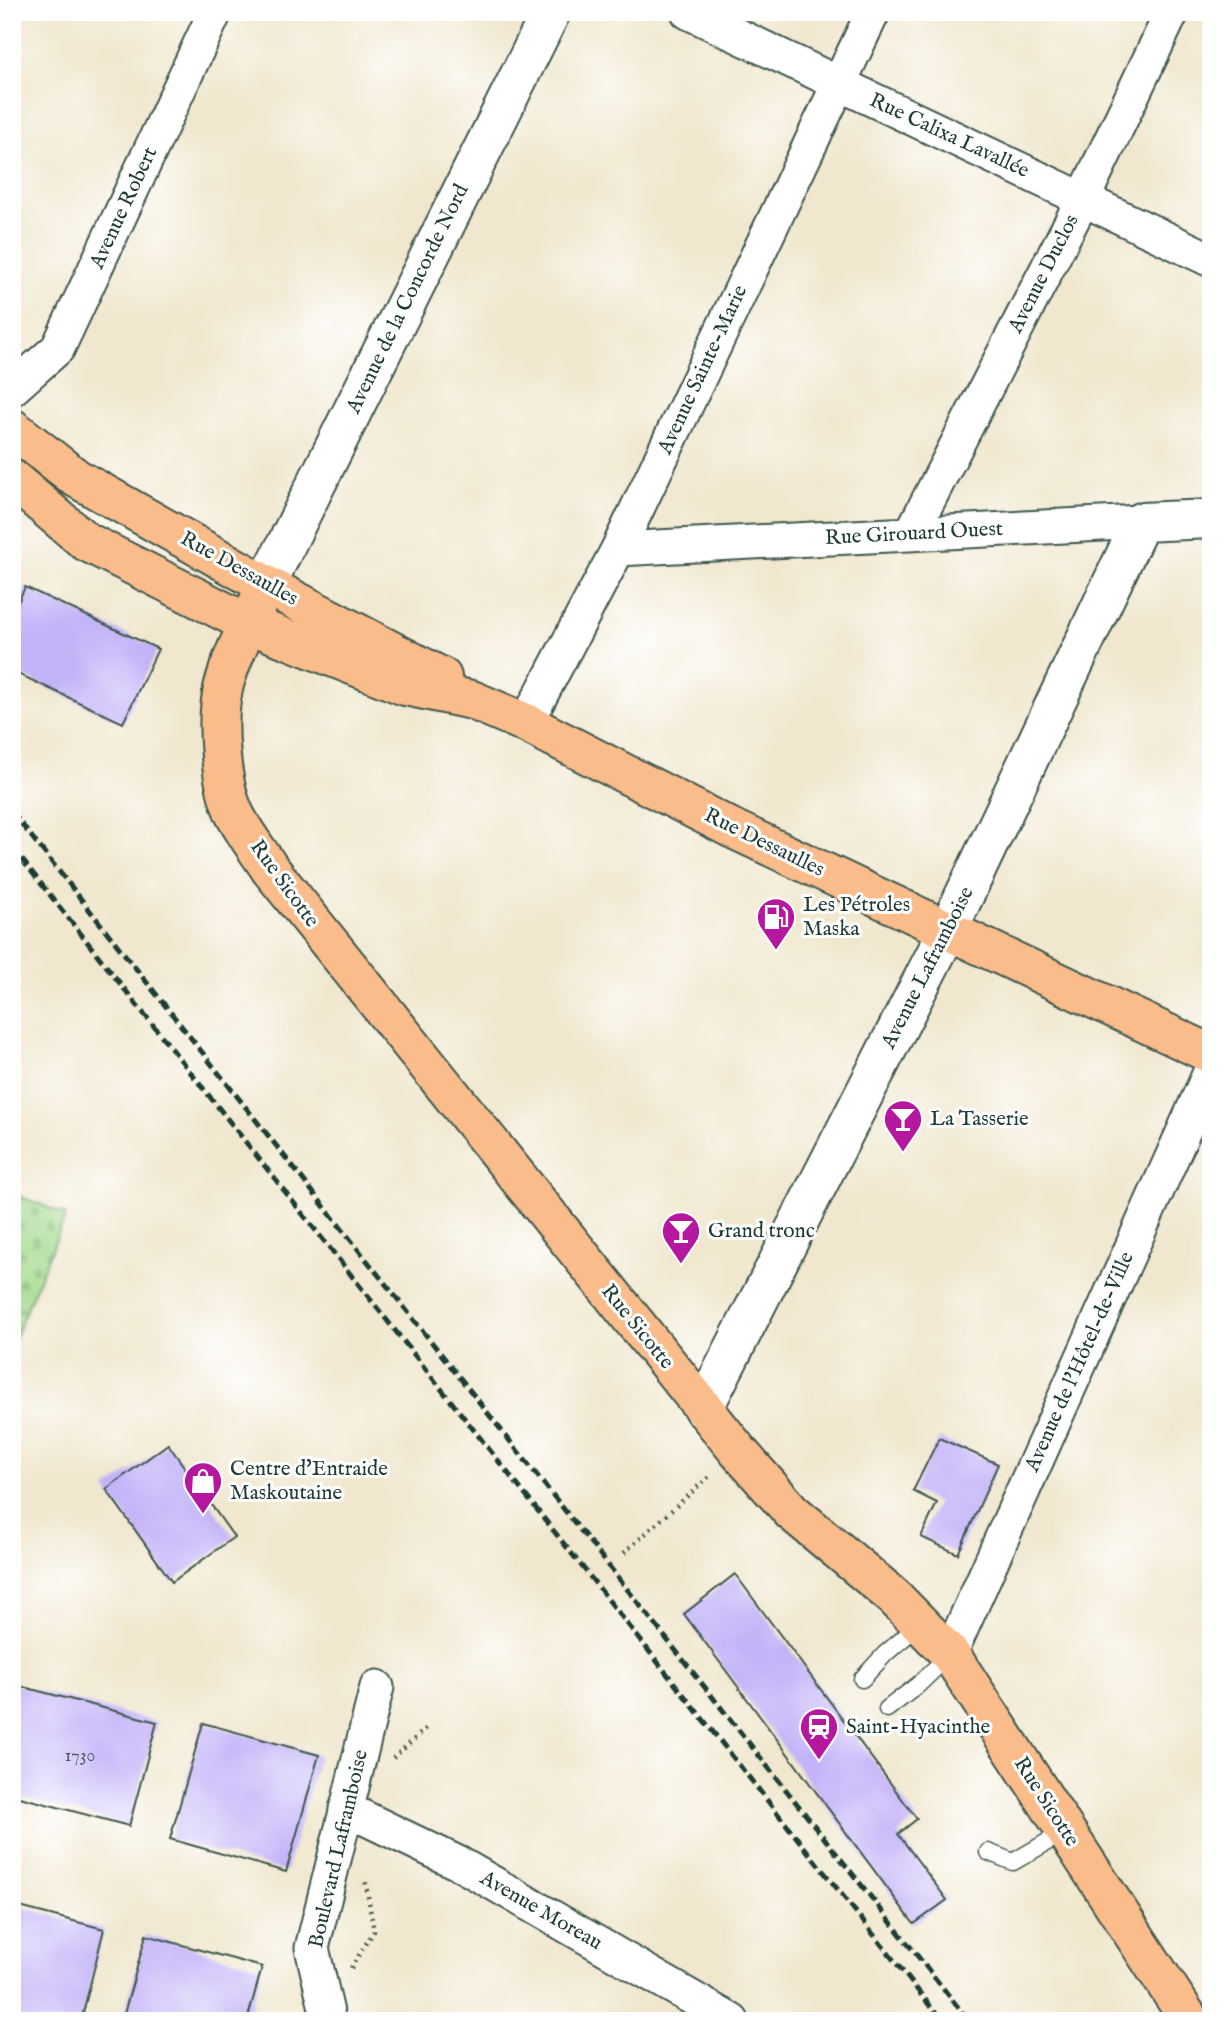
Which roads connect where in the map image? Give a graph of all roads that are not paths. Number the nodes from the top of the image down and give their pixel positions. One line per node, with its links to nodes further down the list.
1 (215, 12): 9 (street, Avenue Robert)
2 (551, 12): 18 (street, Avenue de la Concorde Nord)
3 (688, 12): 6 (street, Rue Calixa Lavallée)
4 (873, 12): 6 (street, Avenue Sainte-Marie)
5 (1172, 12): 7 (street, Avenue Duclos)
6 (839, 84): 7 (street, Rue Calixa Lavallée); 17 (street, Avenue Sainte-Marie)
7 (1083, 200): 8 (street, Rue Calixa Lavallée); 15 (street, Avenue Duclos)
8 (1211, 260)
9 (12, 388)
10 (12, 428): 18 (main road, Rue Dessaulles)
11 (12, 479): 16 (main road, Rue Dessaulles)
12 (12, 509): 16 (main road)
13 (1211, 519): 14 (street, Rue Girouard Ouest)
14 (1141, 522): 15 (street, Rue Girouard Ouest); 22 (street, Avenue Laframboise)
15 (911, 534): 17 (street, Rue Girouard Ouest)
16 (85, 541): 19 (main road, Rue Dessaulles)
17 (618, 549): 21 (street, Avenue Sainte-Marie)
18 (266, 585): 19 (main road, Rue Sicotte); 20 (main road, Rue Dessaulles)
19 (249, 624): 20 (main road, Rue Dessaulles); 25 (main road, Rue Sicotte)
20 (472, 700): 21 (main road, Rue Dessaulles)
21 (526, 723): 22 (main road, Rue Dessaulles)
22 (948, 930): 23 (main road, Rue Dessaulles); 25 (street, Avenue Laframboise)
23 (1211, 1054)
24 (1211, 1070): 27 (street, Avenue de l'Hôtel-de-Ville)
25 (703, 1409): 26 (main road, Rue Sicotte)
26 (920, 1624): 27 (main road, Rue Sicotte); 28 (lane)
27 (950, 1654): 30 (lane); 32 (main road, Rue Sicotte)
28 (862, 1679)
29 (377, 1687): 31 (street, Boulevard Laframboise)
30 (887, 1709)
31 (346, 1809): 34 (street, Boulevard Laframboise); 35 (street, Avenue Moreau)
32 (1066, 1831): 33 (lane); 36 (main road, Rue Sicotte)
33 (988, 1852)
34 (324, 2017)
35 (732, 2021)
36 (1190, 2021)

